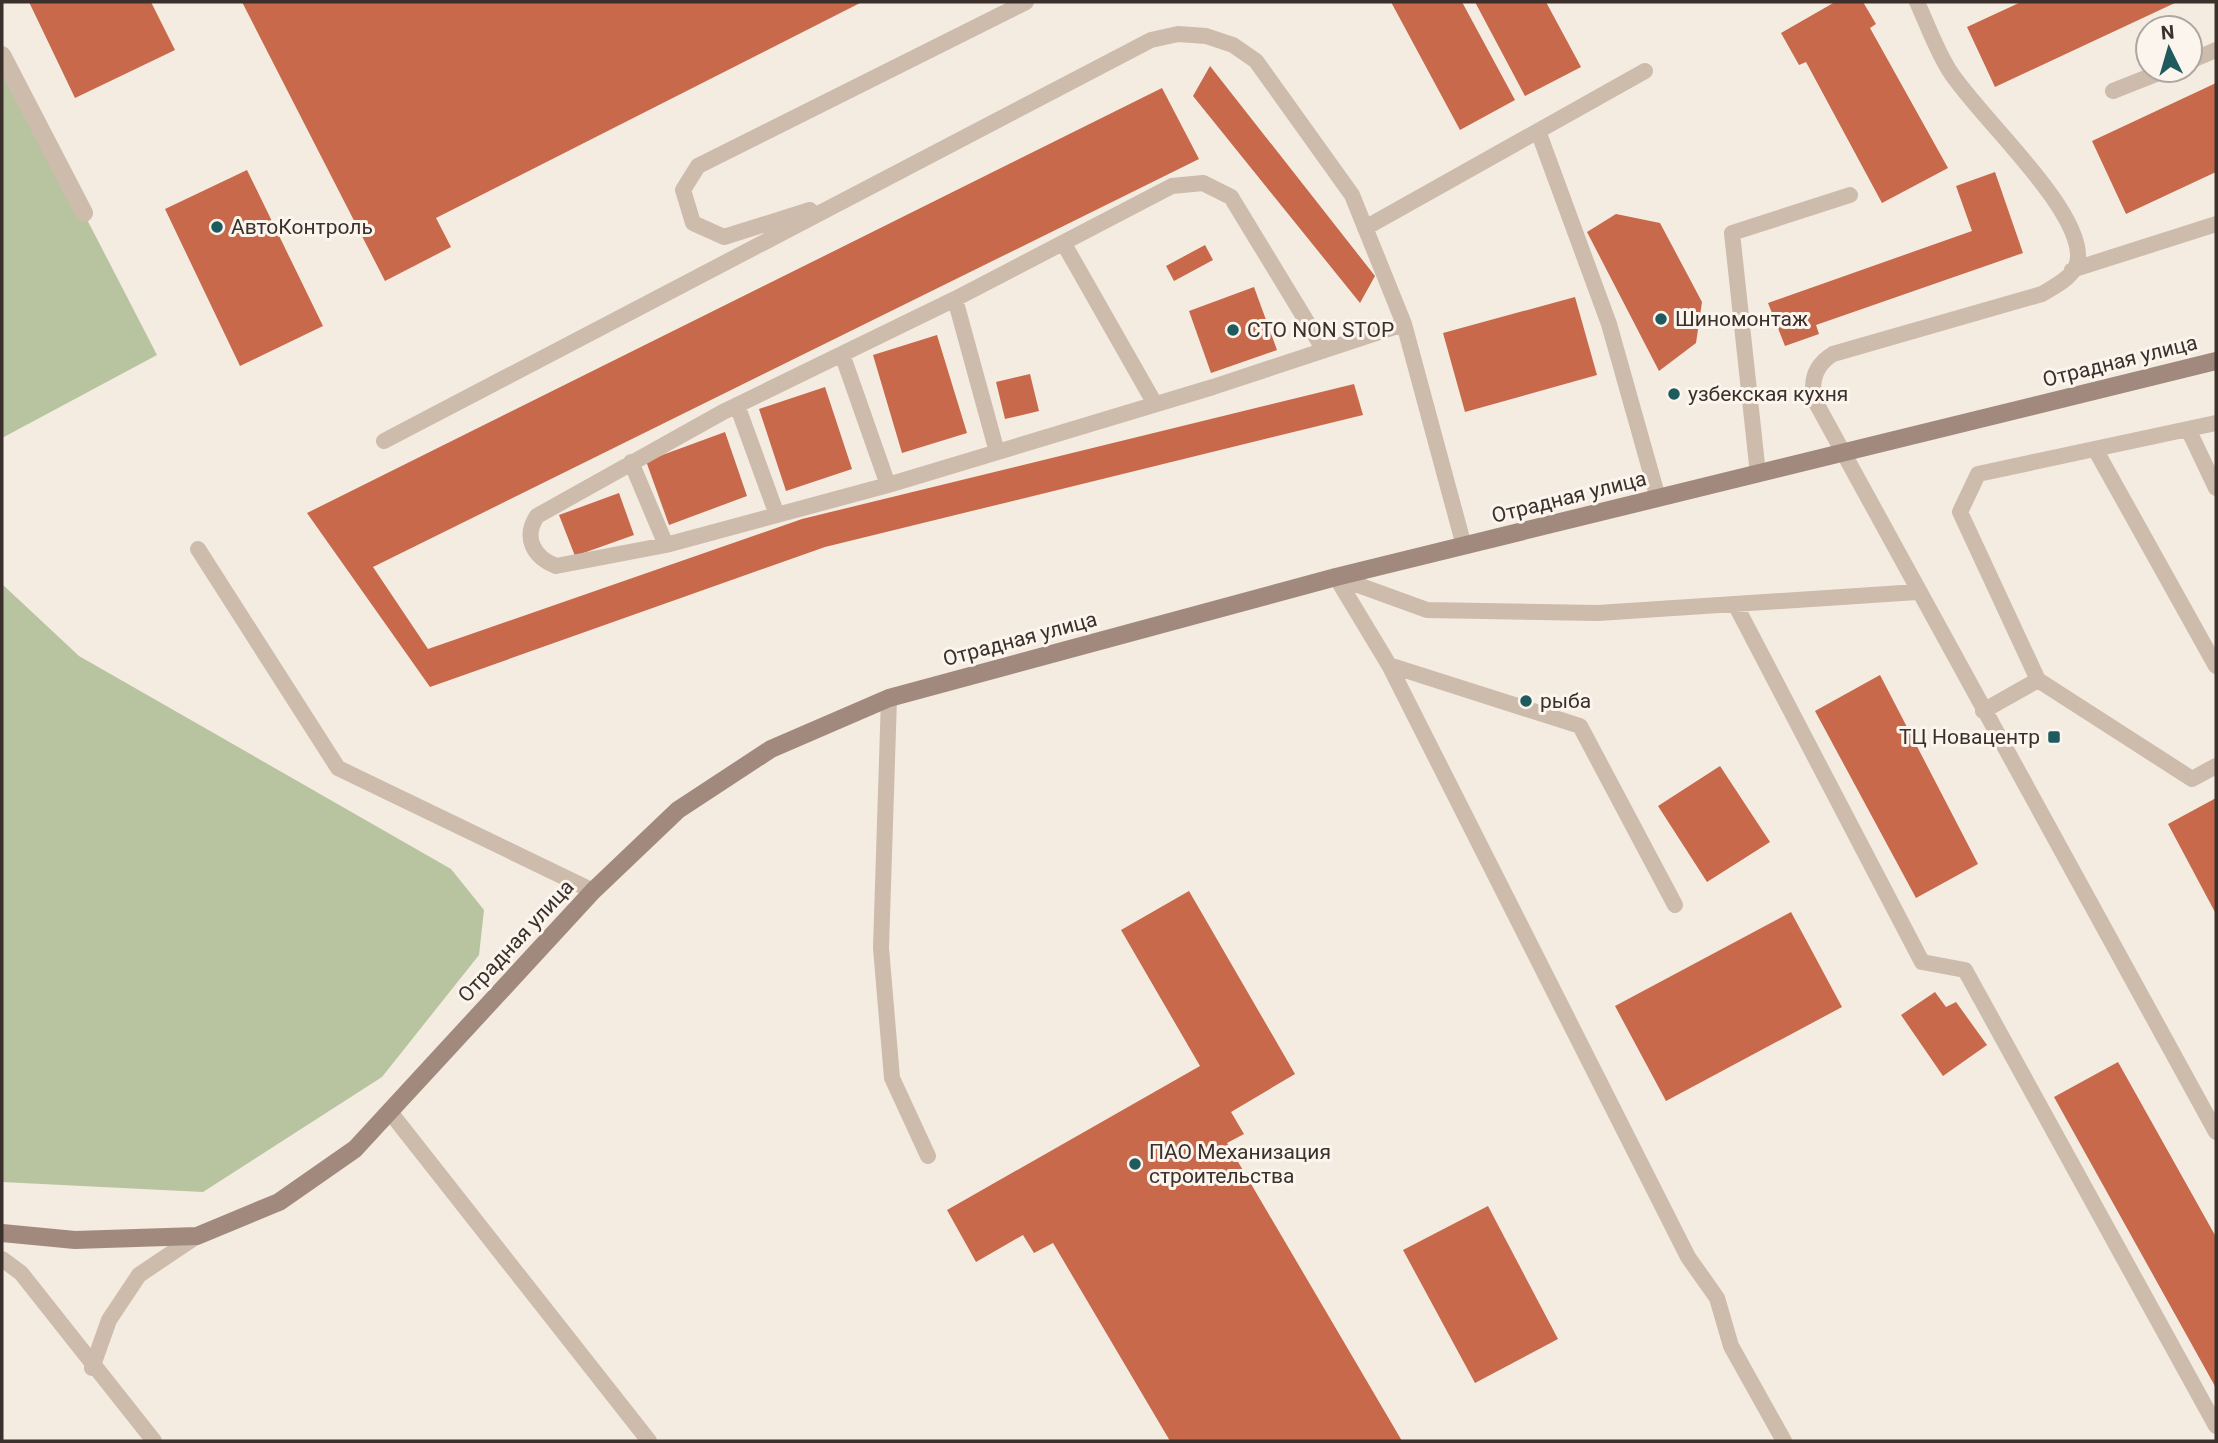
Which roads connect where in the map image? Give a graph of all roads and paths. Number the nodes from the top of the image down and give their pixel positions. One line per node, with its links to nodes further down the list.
1 (1026, 2): 9 (lane)
2 (1917, 2): 14 (lane)
3 (2, 55): 10 (street)
4 (1645, 71): 7 (lane)
5 (2134, 83): 6 (lane)
6 (2113, 91)
7 (1538, 131): 12 (lane); 32 (lane)
8 (1850, 195): 29 (lane)
9 (852, 196): 12 (lane); 24 (lane)
10 (84, 213)
11 (2216, 224): 14 (lane)
12 (1365, 228): 16 (lane)
13 (1064, 244): 15 (lane); 17 (lane); 20 (lane)
14 (2073, 270): 27 (lane)
15 (955, 299): 18 (lane); 26 (lane)
16 (1405, 324): 17 (lane); 35 (lane)
17 (1324, 350): 20 (lane)
18 (842, 354): 21 (lane); 30 (lane)
19 (2216, 361): 27 (main road, Отрадная улица)
20 (1155, 404): 26 (lane)
21 (737, 405): 28 (lane); 33 (lane)
22 (2216, 423): 23 (lane)
23 (2188, 429): 25 (lane); 31 (lane)
24 (383, 441)
25 (2095, 449): 41 (lane); 42 (lane)
26 (997, 452): 30 (lane)
27 (1842, 453): 29 (main road, Отрадная улица); 38 (lane)
28 (631, 461): 34 (lane); 34 (lane)
29 (1758, 474): 32 (main road, Отрадная улица)
30 (888, 485): 33 (lane)
31 (2216, 488)
32 (1658, 498): 35 (main road, Отрадная улица)
33 (777, 514): 34 (lane)
34 (666, 545)
35 (1464, 546): 37 (main road, Отрадная улица)
36 (198, 549): 46 (lane)
37 (1336, 577): 39 (lane); 40 (lane); 43 (main road, Отрадная улица)
38 (1917, 592): 39 (lane); 44 (lane)
39 (1735, 604): 55 (lane)
40 (1389, 665): 47 (lane); 58 (lane)
41 (2216, 666)
42 (2038, 680): 44 (lane); 45 (lane)
43 (888, 698): 46 (main road, Отрадная улица); 50 (lane)
44 (1983, 711): 49 (lane)
45 (2216, 766)
46 (593, 891): 48 (main road, Отрадная улица)
47 (1675, 905)
48 (390, 1112): 52 (main road, Отрадная улица); 57 (lane)
49 (2216, 1132)
50 (928, 1156)
51 (2, 1233): 52 (main road, Отрадная улица)
52 (197, 1236): 54 (lane)
53 (2, 1259): 54 (lane)
54 (92, 1368): 56 (lane)
55 (2216, 1426)
56 (154, 1441)
57 (649, 1441)
58 (1784, 1441)

